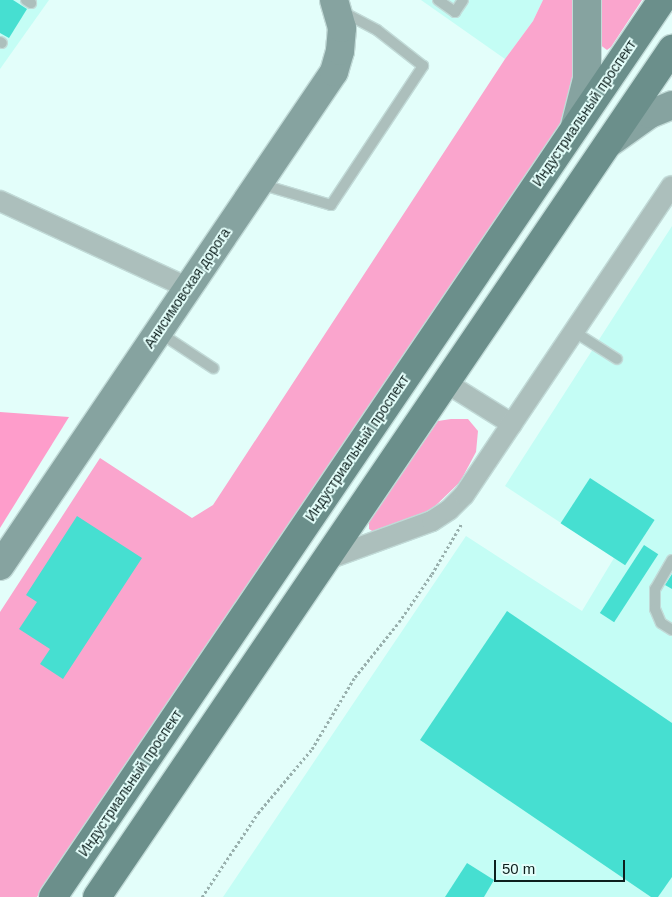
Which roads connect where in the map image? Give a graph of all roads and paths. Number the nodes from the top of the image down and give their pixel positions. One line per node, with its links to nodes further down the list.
1 (438, 0): 2 (lane)
2 (463, 0)
3 (587, 0): 8 (street)
4 (662, 0): 8 (main road, Индустриальный проспект)
5 (336, 4): 10 (street, Анисимовская дорога); 10 (lane)
6 (672, 49): 9 (main road)
7 (672, 105): 9 (street)
8 (575, 126): 25 (main road, Индустриальный проспект)
9 (604, 147): 18 (main road)
10 (257, 184): 13 (street, Анисимовская дорога)
11 (672, 186): 15 (street)
12 (0, 200): 13 (street)
13 (186, 288): 14 (street, Анисимовская дорога)
14 (157, 331): 17 (lane); 23 (street, Анисимовская дорога)
15 (573, 331): 16 (lane); 19 (street)
16 (617, 359)
17 (213, 368)
18 (445, 382): 19 (street); 21 (main road)
19 (512, 424): 21 (street)
20 (465, 516): 27 (path)
21 (325, 560): 26 (main road)
22 (672, 560): 24 (lane)
23 (0, 566)
24 (672, 630)
25 (53, 897)
26 (97, 897)
27 (202, 897)

